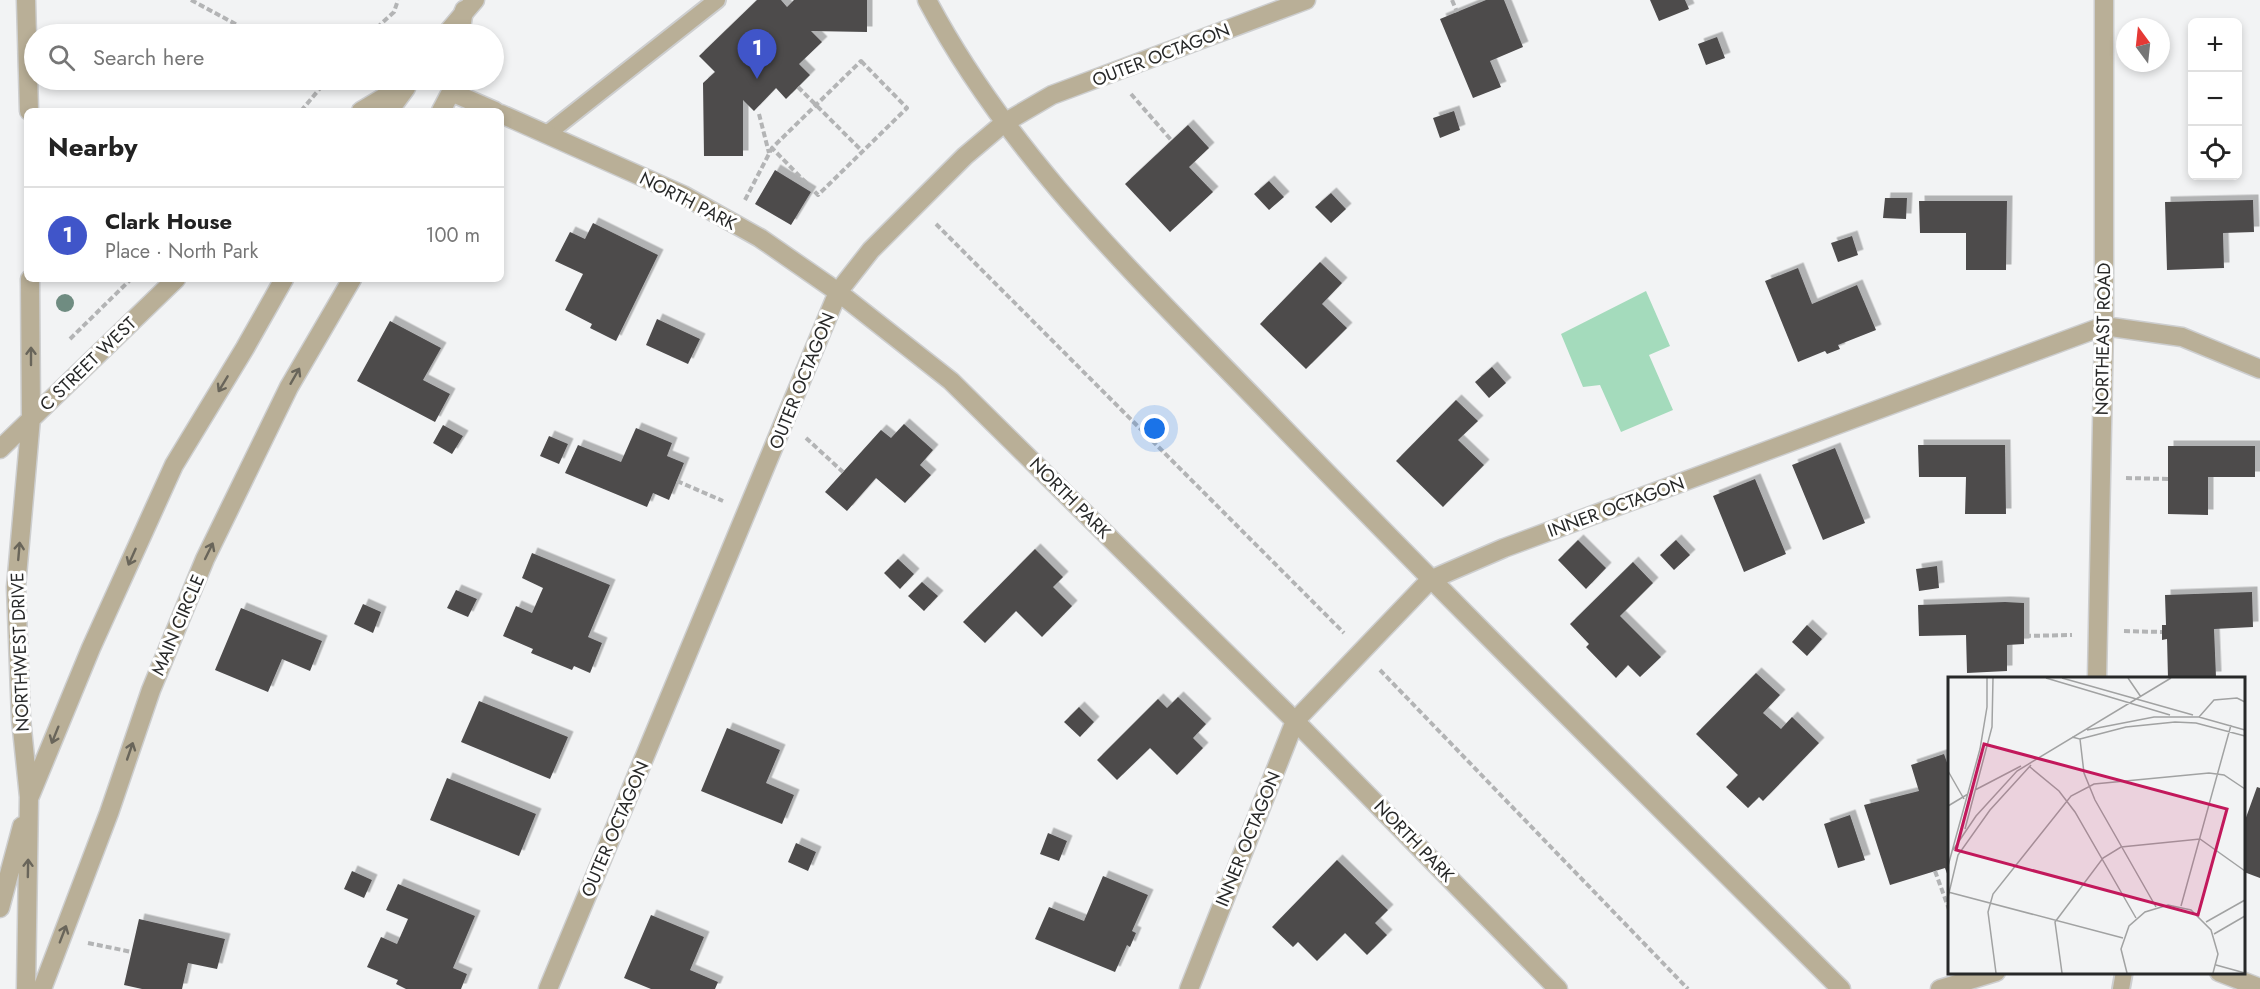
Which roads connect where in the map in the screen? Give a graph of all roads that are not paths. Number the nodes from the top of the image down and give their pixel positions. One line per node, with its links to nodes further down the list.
1 (26, 0): 7 (street)
2 (717, 0): 22 (lane)
3 (927, 0): 21 (street)
4 (1306, 0): 21 (street, OUTER OCTAGON)
5 (2104, 0): 28 (street, NORTHEAST ROAD)
6 (469, 5): 8 (street); 9 (street)
7 (27, 24)
8 (454, 24)
9 (463, 24)
10 (28, 90): 15 (street)
11 (396, 90): 16 (street)
12 (405, 90): 17 (street)
13 (450, 90): 18 (street)
14 (459, 90): 19 (street)
15 (29, 108)
16 (366, 108)
17 (391, 108)
18 (442, 108)
19 (490, 108)
20 (504, 115): 22 (street, NORTH PARK)
21 (1004, 123): 27 (street, OUTER OCTAGON); 32 (street)
22 (547, 134): 27 (street, NORTH PARK)
23 (30, 282): 30 (street, NORTHWEST DRIVE, one-way to 23)
24 (174, 282): 30 (street, C STREET WEST)
25 (282, 282): 35 (street, one-way to 35)
26 (350, 282): 42 (street, MAIN CIRCLE, one-way to 26)
27 (838, 292): 34 (street, NORTH PARK); 43 (street, OUTER OCTAGON)
28 (2104, 326): 29 (street, INNER OCTAGON); 32 (street, INNER OCTAGON); 33 (street, NORTHEAST ROAD)
29 (2260, 369)
30 (31, 418): 31 (street, C STREET WEST); 35 (street, NORTHWEST DRIVE, one-way to 30)
31 (0, 449)
32 (1430, 580): 34 (street, INNER OCTAGON); 46 (street)
33 (2097, 677)
34 (1295, 721): 44 (street, INNER OCTAGON); 45 (street, NORTH PARK)
35 (29, 797): 36 (street); 41 (street, NORTHWEST DRIVE, one-way to 35)
36 (0, 908)
37 (1989, 974): 47 (street)
38 (2124, 974): 48 (lane)
39 (2224, 974): 40 (street)
40 (2260, 988)
41 (26, 989)
42 (42, 989)
43 (549, 989)
44 (1189, 989)
45 (1558, 989)
46 (1841, 989)
47 (1940, 989)
48 (2121, 989)

